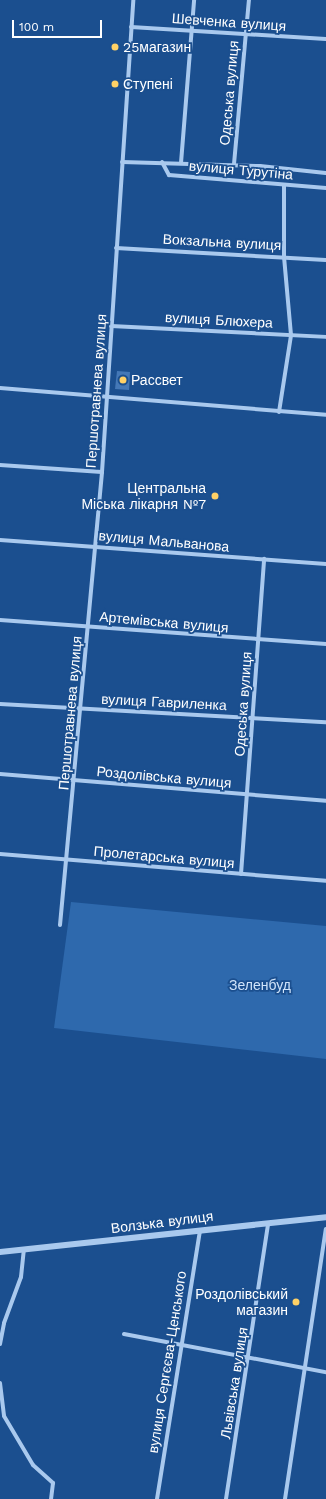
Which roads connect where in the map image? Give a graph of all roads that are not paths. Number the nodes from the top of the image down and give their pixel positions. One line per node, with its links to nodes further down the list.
1 (133, 0): 4 (street, Першотравнева вулиця)
2 (194, 0): 5 (street)
3 (249, 0): 6 (street, Одеська вулиця)
4 (131, 27): 5 (street, Шевченка вулиця); 8 (street, Першотравнева вулиця)
5 (192, 31): 6 (street, Шевченка вулиця); 10 (street)
6 (246, 34): 7 (street, Шевченка вулиця); 11 (street, Одеська вулиця)
7 (326, 39)
8 (122, 162): 9 (street, вулиця Турутіна); 15 (street, Першотравнева вулиця)
9 (162, 162): 10 (street, вулиця Турутіна); 13 (street, вулиця Турутіна)
10 (181, 163): 11 (street, вулиця Турутіна)
11 (234, 164): 12 (street, вулиця Турутіна)
12 (326, 173)
13 (284, 185): 14 (street, вулиця Турутіна); 16 (street)
14 (326, 188)
15 (116, 248): 16 (street, Вокзальна вулиця); 18 (street, Першотравнева вулиця)
16 (284, 257): 17 (street, Вокзальна вулиця); 19 (street)
17 (326, 260)
18 (111, 326): 19 (street, вулиця Блюхера); 22 (street, Першотравнева вулиця)
19 (291, 335): 20 (street, вулиця Блюхера); 23 (street)
20 (326, 337)
21 (0, 388): 22 (street)
22 (107, 397): 23 (street); 26 (street, Першотравнева вулиця)
23 (279, 412): 24 (street)
24 (326, 415)
25 (0, 464): 26 (street)
26 (102, 472): 28 (street, Першотравнева вулиця)
27 (0, 540): 28 (street, вулиця Мальванова)
28 (95, 546): 29 (street, вулиця Мальванова); 32 (street, Першотравнева вулиця)
29 (264, 559): 30 (street, вулиця Мальванова); 33 (street, Одеська вулиця)
30 (326, 564)
31 (0, 620): 32 (street, Артемівська вулиця)
32 (89, 627): 33 (street, Артемівська вулиця); 36 (street, Першотравнева вулиця)
33 (259, 641): 34 (street, Артемівська вулиця); 37 (street, Одеська вулиця)
34 (326, 644)
35 (0, 704): 36 (street, вулиця Гавриленка)
36 (82, 708): 37 (street, вулиця Гавриленка); 40 (street, Першотравнева вулиця)
37 (253, 718): 38 (street, вулиця Гавриленка); 41 (street, Одеська вулиця)
38 (326, 722)
39 (0, 774): 40 (street, Роздолівська вулиця)
40 (75, 780): 41 (street, Роздолівська вулиця); 44 (street, Першотравнева вулиця)
41 (247, 795): 42 (street, Роздолівська вулиця); 45 (street, Одеська вулиця)
42 (326, 801)
43 (0, 854): 44 (street, Пролетарська вулиця)
44 (67, 860): 45 (street, Пролетарська вулиця); 47 (street, Першотравнева вулиця)
45 (241, 874): 46 (street, Пролетарська вулиця)
46 (326, 880)
47 (60, 925)
48 (326, 1217): 49 (street, Волзька вулиця)
49 (268, 1223): 51 (street, Волзька вулиця); 57 (street, Львівська вулиця)
50 (326, 1229): 58 (street)
51 (200, 1230): 52 (street, Волзька вулиця); 56 (street, вулиця Сергєєва-Ценського)
52 (24, 1249): 53 (street, Волзька вулиця); 55 (street)
53 (0, 1252)
54 (124, 1334): 56 (street)
55 (0, 1344)
56 (181, 1346): 57 (street); 62 (street, вулиця Сергєєва-Ценського)
57 (250, 1357): 58 (street); 63 (street, Львівська вулиця)
58 (305, 1367): 59 (street); 64 (street)
59 (326, 1372)
60 (0, 1383): 61 (street)
61 (51, 1499)
62 (157, 1499)
63 (226, 1499)
64 (284, 1499)

